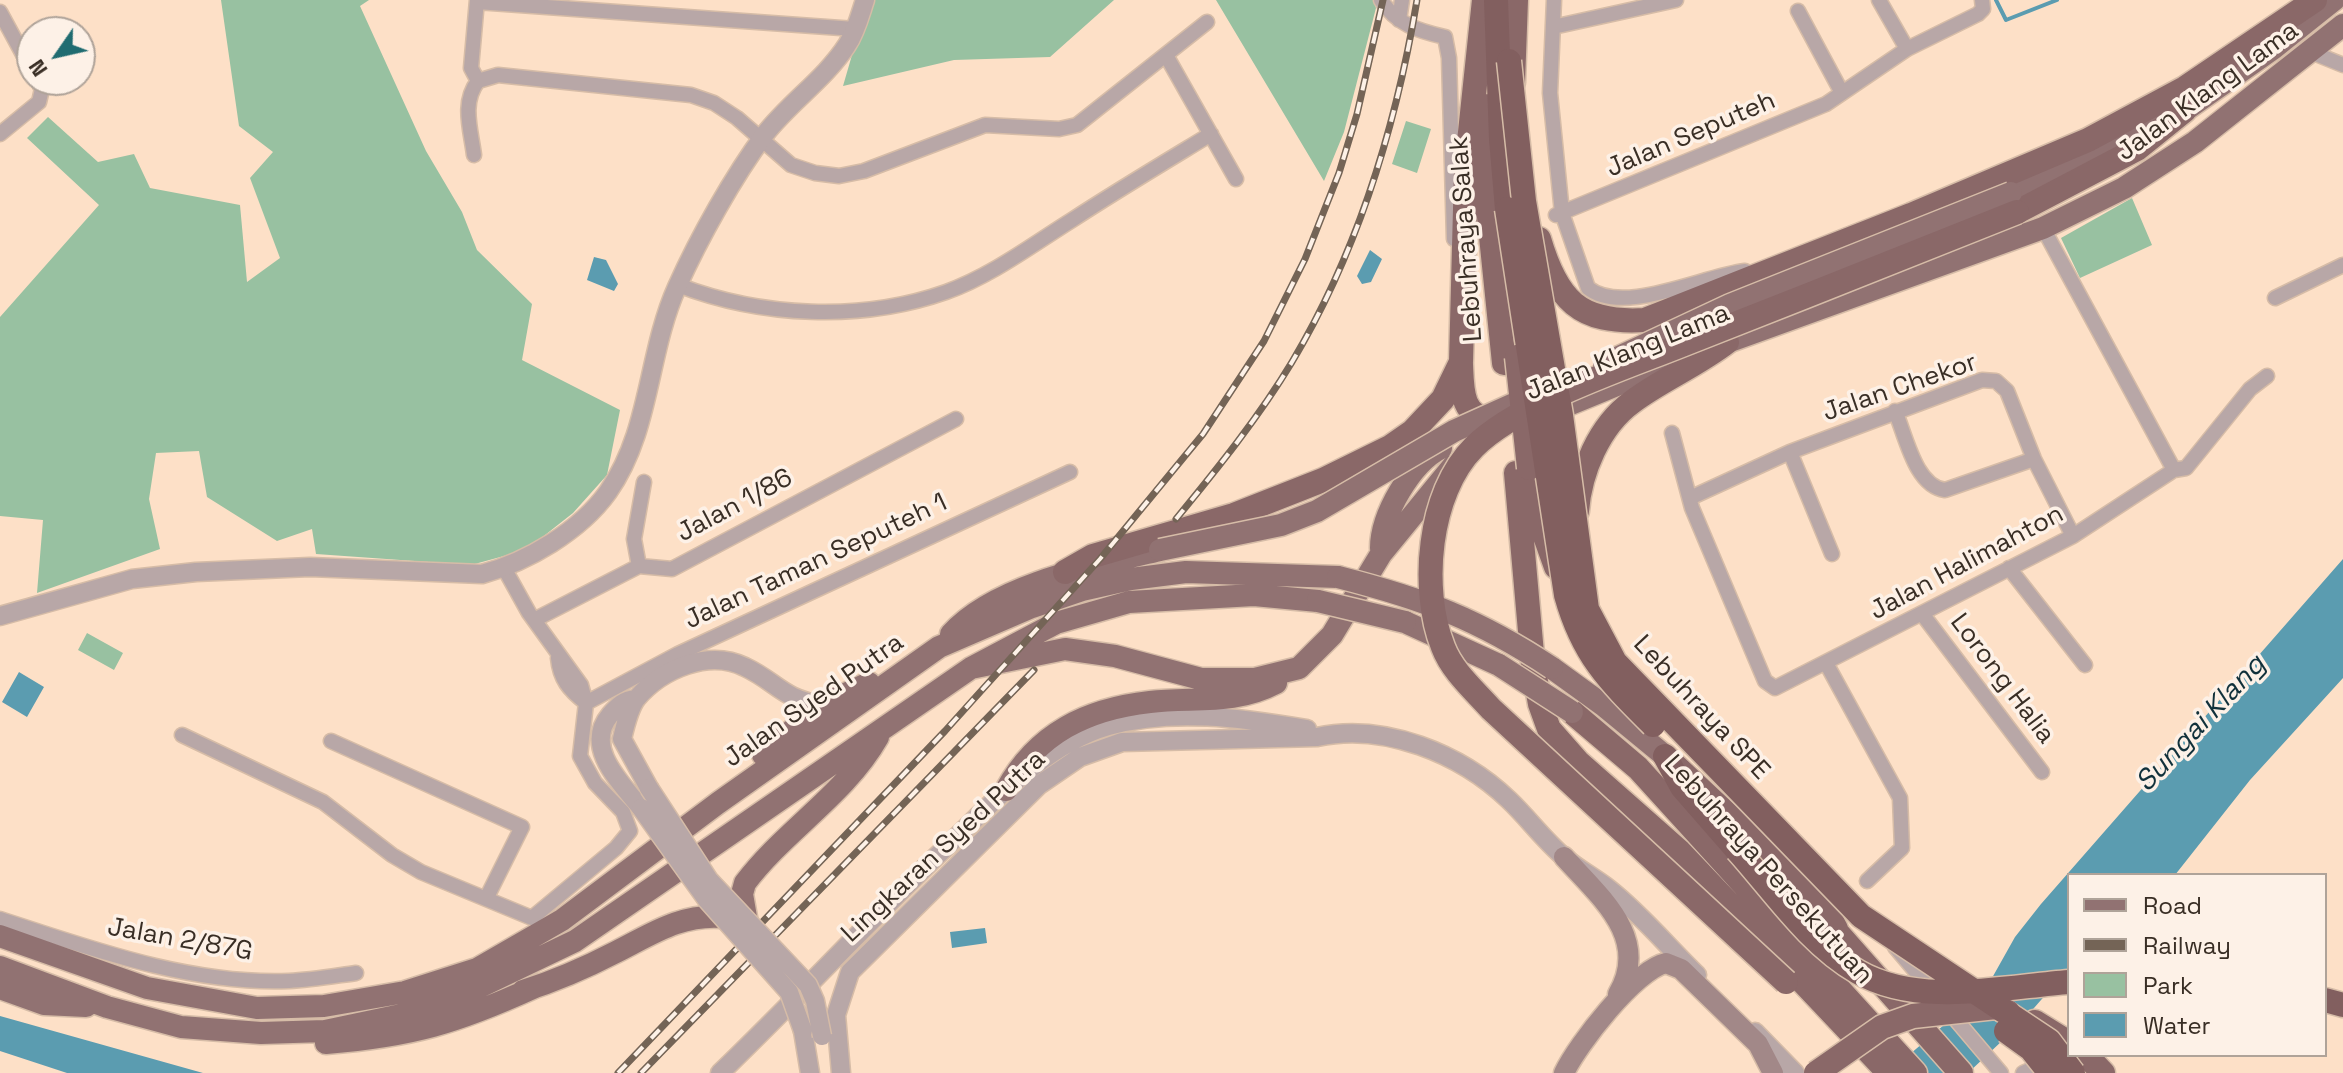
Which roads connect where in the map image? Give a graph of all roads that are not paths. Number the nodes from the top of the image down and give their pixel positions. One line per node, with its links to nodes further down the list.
1 (865, 0): 22 (street)
2 (1381, 0): 18 (street)
3 (1402, 0): 18 (street)
4 (1485, 0): 43 (highway); 50 (highway, Lebuhraya Salak)
5 (1496, 0): 134 (highway, Lebuhraya SPE, bridge)
6 (1509, 0): 135 (highway, Lebuhraya SPE, bridge)
7 (1516, 0): 23 (highway)
8 (1529, 0): 30 (highway)
9 (1554, 0): 21 (street)
10 (1676, 0): 21 (street)
11 (1879, 0): 25 (street)
12 (2315, 0): 45 (highway)
13 (2334, 0): 33 (main road, Jalan Klang Lama)
14 (477, 1): 22 (street); 29 (street)
15 (1983, 4): 25 (street, Jalan Seputeh)
16 (1798, 11): 31 (street)
17 (0, 12): 24 (street)
18 (1399, 20): 43 (street)
19 (1207, 22): 27 (street)
20 (2343, 25): 26 (main road, Jalan Klang Lama)
21 (1553, 27): 41 (street)
22 (855, 29): 36 (street)
23 (1515, 35): 30 (highway); 50 (highway)
24 (16, 42)
25 (1907, 49): 31 (street, Jalan Seputeh)
26 (2311, 52): 28 (street); 42 (main road, Jalan Klang Lama)
27 (1167, 57): 35 (street); 36 (street)
28 (2343, 65)
29 (478, 81): 36 (street); 37 (street)
30 (1522, 91): 40 (highway)
31 (1842, 93): 41 (street, Jalan Seputeh)
32 (40, 96): 34 (street)
33 (2184, 111): 39 (highway)
34 (0, 134)
35 (1211, 134): 38 (street); 46 (street)
36 (763, 137): 46 (street)
37 (474, 155)
38 (1236, 179)
39 (2014, 203): 72 (main road, Jalan Klang Lama, bridge); 118 (highway, bridge)
40 (1529, 206): 47 (highway); 54 (highway)
41 (1559, 214): 45 (street)
42 (2043, 228): 49 (main road, Jalan Klang Lama); 62 (street)
43 (1466, 261): 52 (highway)
44 (2343, 265): 48 (street)
45 (1777, 268): 47 (highway)
46 (678, 285): 70 (street)
47 (1720, 291): 49 (highway)
48 (2275, 298)
49 (1732, 340): 51 (main road, Jalan Klang Lama); 83 (highway)
50 (1510, 360): 61 (highway, Lebuhraya Salak, bridge)
51 (1675, 361): 54 (main road); 67 (main road, Jalan Klang Lama)
52 (1461, 362): 57 (highway); 72 (highway)
53 (2267, 376): 62 (street, Jalan Halimahton)
54 (1556, 389): 57 (main road)
55 (1895, 411): 59 (street, Jalan Chekor); 60 (street); 60 (street, Jalan Chekor)
56 (956, 419): 69 (street, Jalan 1/86)
57 (1492, 420): 67 (main road)
58 (1672, 433): 65 (street)
59 (1790, 452): 65 (street, Jalan Chekor); 68 (street)
60 (2034, 459): 66 (street, Jalan Chekor)
61 (1523, 470): 83 (highway); 118 (highway)
62 (2174, 470): 66 (street, Jalan Halimahton)
63 (1070, 472): 85 (street, Jalan Taman Seputeh 1)
64 (644, 482): 69 (street)
65 (1690, 498): 78 (street, Jalan Halimahton)
66 (2073, 536): 71 (street, Jalan Halimahton)
67 (1381, 554): 81 (main road, Jalan Klang Lama)
68 (1832, 554)
69 (639, 566): 75 (street, Jalan 1/86)
70 (504, 568): 74 (street); 75 (street)
71 (2009, 568): 73 (street, Jalan Halimahton); 79 (street)
72 (1065, 572): 76 (main road, Jalan Klang Lama)
73 (1923, 615): 78 (street, Jalan Halimahton); 96 (street, Lorong Halia)
74 (0, 616)
75 (534, 620): 85 (street)
76 (939, 647): 77 (main road, Jalan Syed Putra); 94 (main road, Jalan Syed Putra, bridge)
77 (919, 660): 86 (main road); 99 (main road, Jalan Syed Putra)
78 (1826, 663): 101 (street)
79 (2085, 665)
80 (971, 668): 81 (main road); 87 (main road, bridge); 89 (main road)
81 (1299, 668): 98 (main road, Jalan Klang Lama)
82 (776, 690): 84 (street); 86 (street); 88 (street)
83 (1638, 693): 93 (highway)
84 (636, 699): 95 (street); 97 (street)
85 (586, 703): 103 (street)
86 (822, 705): 88 (main road)
87 (1572, 712): 119 (highway, Lebuhraya Persekutuan)
88 (796, 727): 99 (main road)
89 (883, 729): 106 (main road); 115 (main road)
90 (1334, 733): 98 (street); 100 (street, Lingkaran Syed Putra); 125 (street, Lingkaran Syed Putra)
91 (182, 735): 103 (street)
92 (331, 741): 103 (street)
93 (1696, 752): 107 (highway); 122 (street, bridge)
94 (1665, 756): 107 (highway, Lebuhraya Persekutuan); 111 (highway, bridge)
95 (634, 767): 97 (street); 106 (street, bridge)
96 (2042, 772)
97 (620, 783): 104 (street, bridge)
98 (1006, 790): 123 (street)
99 (732, 793): 108 (main road, Jalan Syed Putra)
100 (1564, 857): 102 (main road)
101 (1867, 881)
102 (1607, 896): 116 (main road); 128 (street)
103 (487, 897)
104 (722, 917): 112 (main road); 124 (street, bridge)
105 (0, 919): 110 (street, Jalan 2/87G)
106 (747, 923): 125 (street, bridge)
107 (1836, 929): 132 (highway, Lebuhraya Persekutuan)
108 (0, 936)
109 (0, 967): 114 (main road)
110 (356, 973)
111 (2067, 982)
112 (535, 987): 115 (main road); 117 (main road)
113 (0, 988): 114 (main road)
114 (107, 1007): 117 (main road)
115 (401, 1015): 117 (main road)
116 (1606, 1015): 126 (main road); 127 (main road)
117 (152, 1019)
118 (1846, 1025): 119 (highway)
119 (1873, 1039): 130 (highway); 131 (highway, Lebuhraya Persekutuan)
120 (2067, 1042): 129 (highway, bridge)
121 (2088, 1057): 137 (highway)
122 (2000, 1072)
123 (720, 1073)
124 (810, 1073)
125 (840, 1073)
126 (1564, 1073)
127 (1773, 1073)
128 (1795, 1073)
129 (1816, 1073)
130 (1889, 1073)
131 (1915, 1073)
132 (1961, 1073)
133 (2023, 1073): 136 (street, bridge)
134 (2050, 1073)
135 (2073, 1073)
136 (2085, 1073)
137 (2103, 1073)

